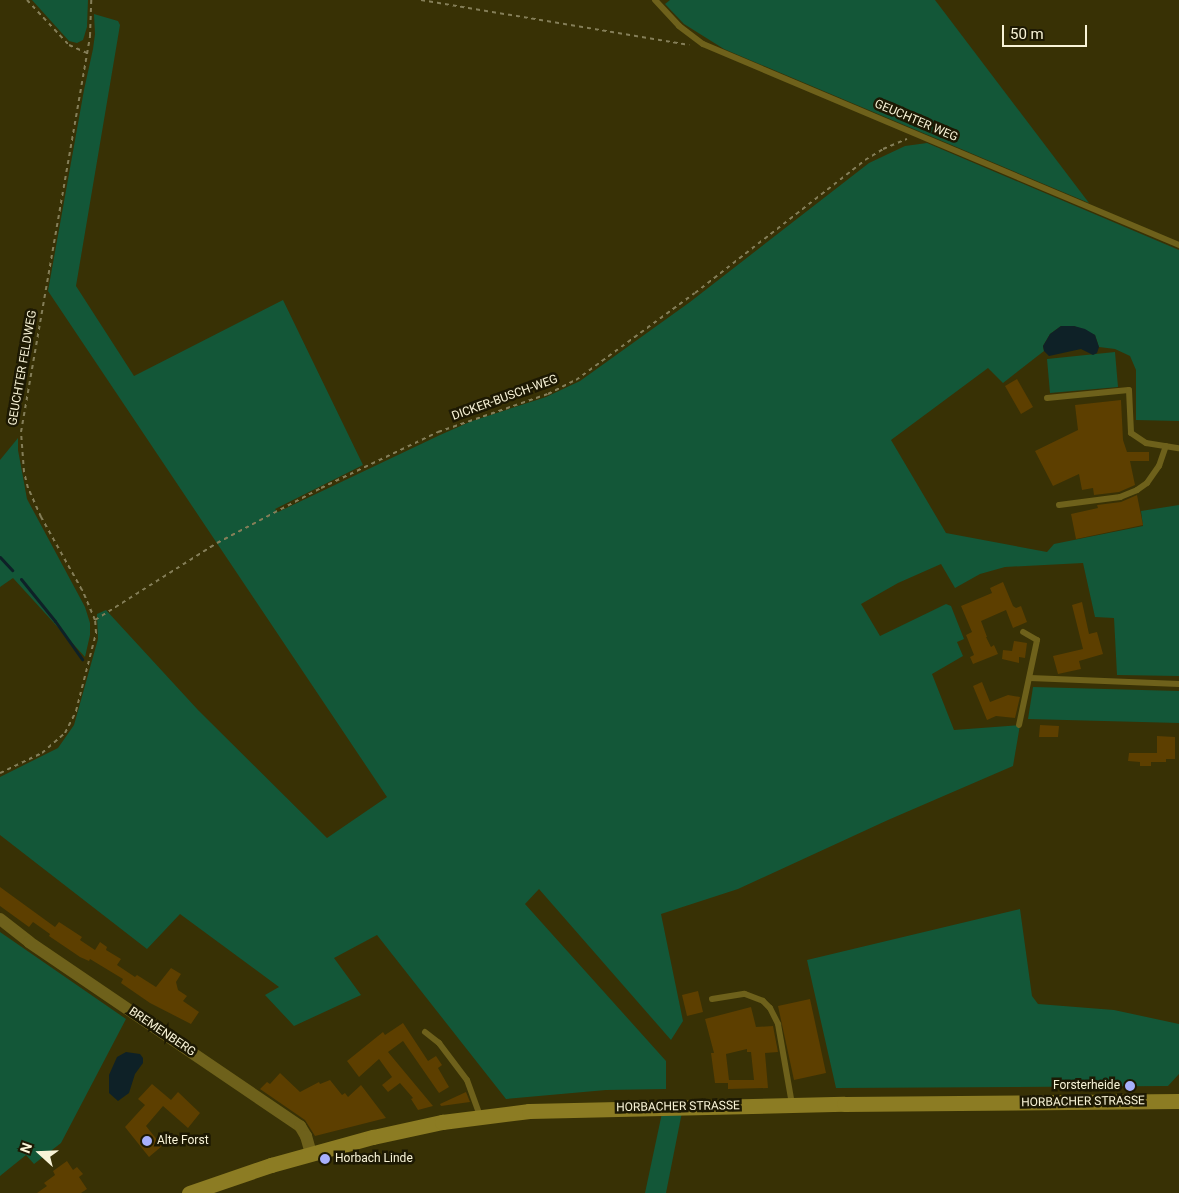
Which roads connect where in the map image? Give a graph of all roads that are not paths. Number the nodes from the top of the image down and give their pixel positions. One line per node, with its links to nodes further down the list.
1 (656, 0): 2 (lane, GEUCHTER WEG)
2 (1179, 245)
3 (1047, 398): 4 (lane)
4 (1166, 446): 5 (lane); 6 (lane)
5 (1179, 448)
6 (1059, 505)
7 (1023, 632): 8 (lane)
8 (1030, 678): 9 (lane); 10 (lane)
9 (1179, 684)
10 (1019, 725)
11 (0, 919): 17 (street, BREMENBERG)
12 (712, 999): 15 (lane)
13 (425, 1032): 16 (lane)
14 (1179, 1101): 15 (main road, HORBACHER STRASSE)
15 (792, 1105): 16 (main road, HORBACHER STRASSE)
16 (480, 1116): 17 (main road, HORBACHER STRASSE)
17 (311, 1153): 18 (main road, HORBACHER STRASSE)
18 (189, 1193)

